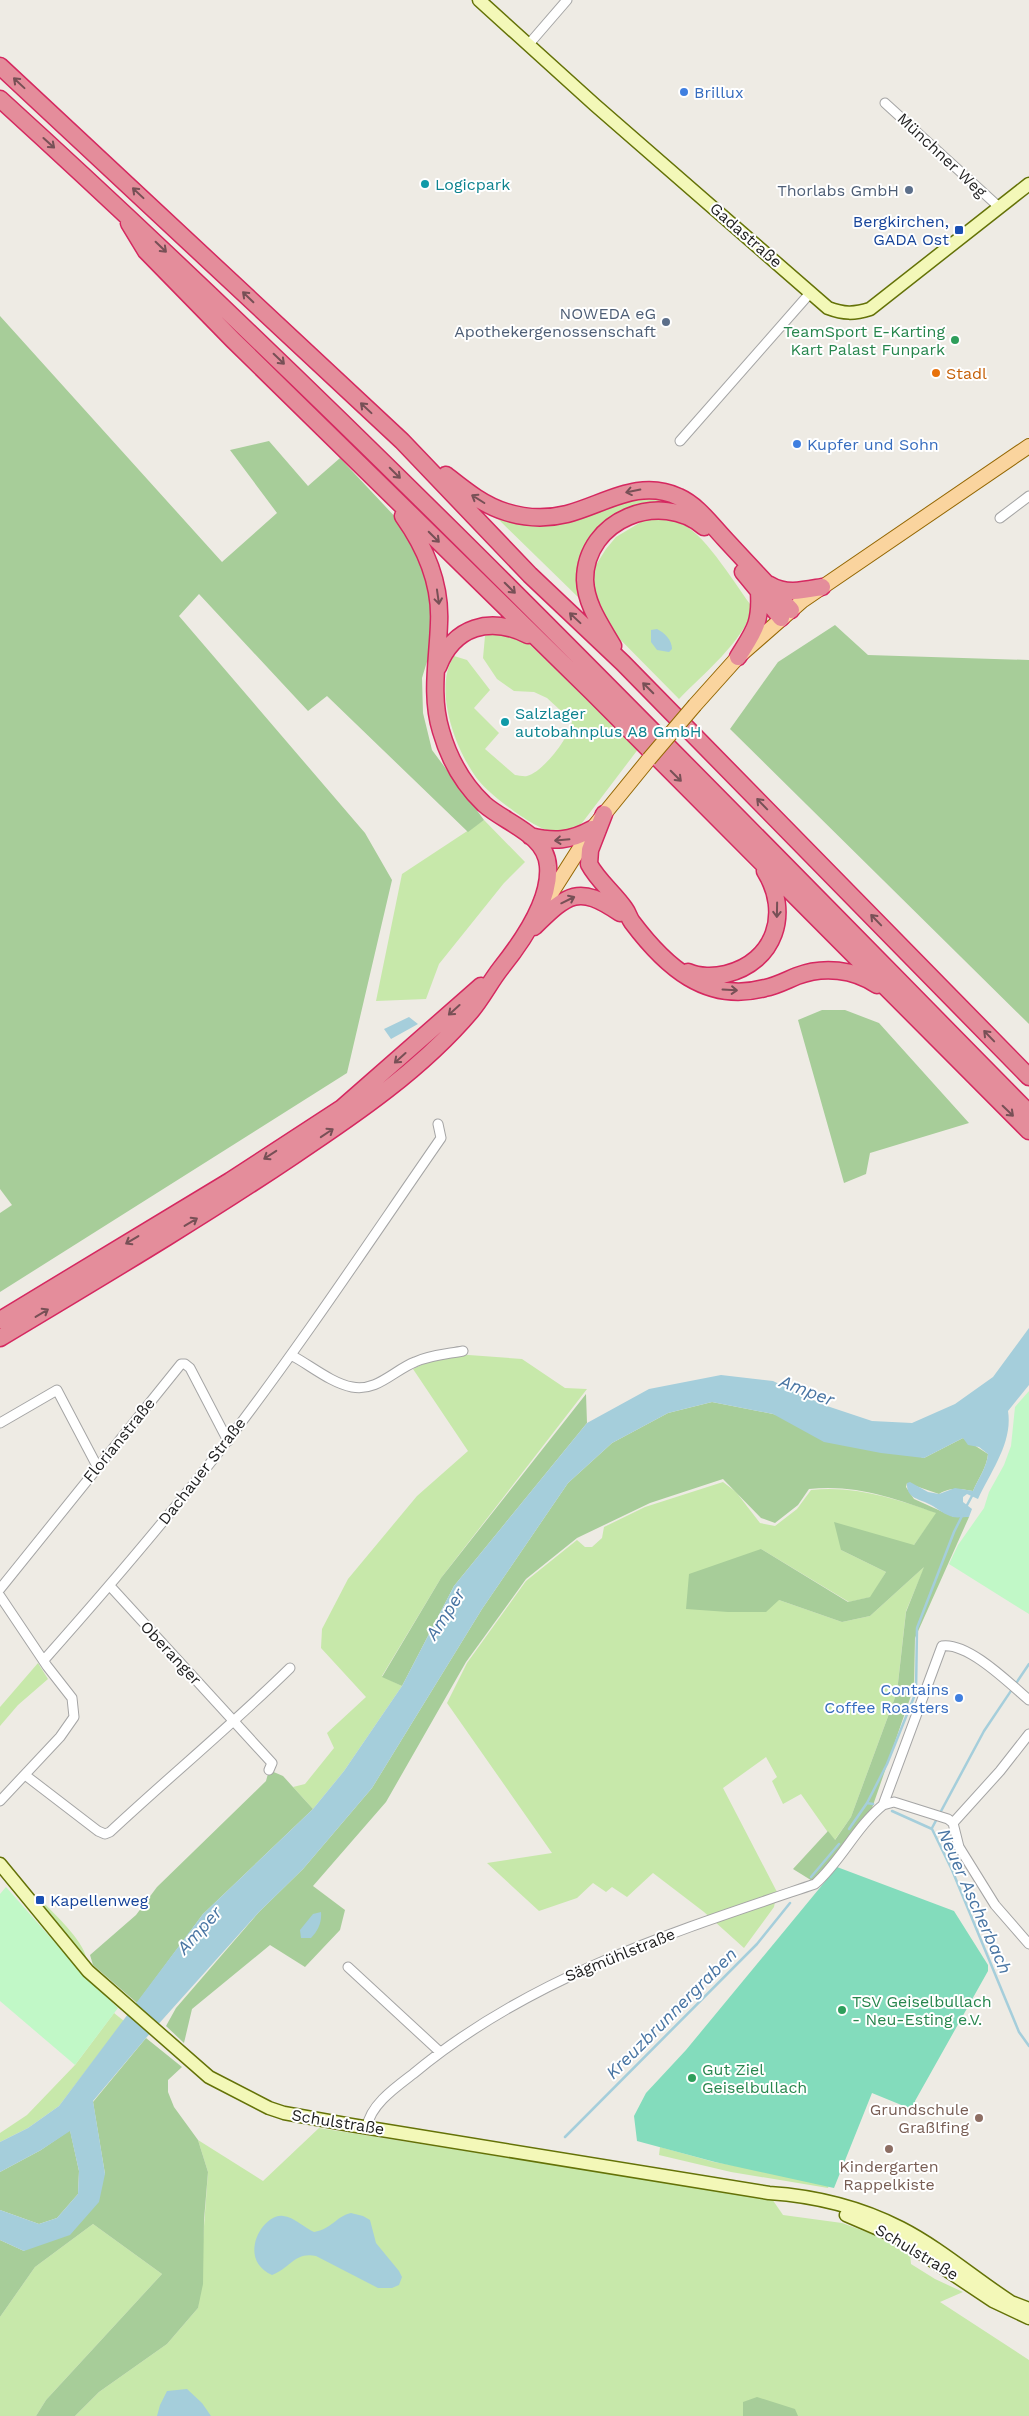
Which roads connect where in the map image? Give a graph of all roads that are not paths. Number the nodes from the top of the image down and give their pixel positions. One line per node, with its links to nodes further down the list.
1 (479, 0): 3 (street, Gadastraße)
2 (567, 0): 3 (street)
3 (529, 44): 10 (street, Gadastraße)
4 (0, 66): 11 (highway, one-way to 4)
5 (0, 99): 9 (highway, one-way to 9)
6 (885, 103): 8 (street, Münchner Weg)
7 (1029, 184): 8 (street, Gadastraße)
8 (999, 207): 10 (street, Gadastraße)
9 (126, 214): 14 (highway); 35 (highway, one-way to 35)
10 (811, 292): 12 (street)
11 (402, 441): 17 (highway, one-way to 11); 22 (highway, one-way to 11)
12 (680, 441)
13 (1029, 446): 18 (main road)
14 (375, 478): 20 (highway, one-way to 20); 23 (highway, one-way to 23)
15 (1029, 496): 16 (street)
16 (1000, 518)
17 (761, 586): 18 (highway); 19 (highway); 21 (highway); 22 (highway)
18 (822, 587): 19 (main road)
19 (786, 614): 21 (main road)
20 (542, 644): 23 (highway); 27 (highway, one-way to 27)
21 (738, 657): 24 (main road, bridge)
22 (623, 663): 34 (highway, one-way to 22)
23 (435, 674): 26 (highway)
24 (604, 814): 25 (main road); 28 (highway)
25 (592, 829): 26 (highway, one-way to 26); 29 (main road)
26 (530, 836): 29 (highway)
27 (751, 851): 31 (highway, one-way to 31); 33 (highway)
28 (620, 909): 30 (highway, one-way to 28); 31 (highway)
29 (535, 918): 30 (highway)
30 (519, 944): 32 (highway)
31 (671, 964): 33 (highway, one-way to 33)
32 (498, 972): 38 (highway, one-way to 38); 39 (highway, one-way to 32)
33 (897, 1000): 37 (highway, one-way to 37)
34 (1029, 1077)
35 (1029, 1114)
36 (438, 1124): 41 (street, Dachauer Straße)
37 (1029, 1131)
38 (0, 1320)
39 (0, 1338)
40 (464, 1351): 41 (street)
41 (291, 1355): 43 (street, Dachauer Straße)
42 (0, 1423): 44 (street)
43 (228, 1441): 44 (street, Florianstraße); 45 (street, Dachauer Straße)
44 (97, 1466): 46 (street, Florianstraße)
45 (110, 1586): 48 (street, Dachauer Straße); 51 (street, Oberanger)
46 (0, 1589)
47 (0, 1596): 48 (street)
48 (44, 1660): 54 (street)
49 (290, 1668): 51 (street)
50 (1029, 1700): 56 (street, Sägmühlstraße)
51 (233, 1720): 53 (street, Oberanger); 54 (street)
52 (1029, 1734): 57 (street)
53 (269, 1770)
54 (26, 1775): 55 (street)
55 (0, 1801)
56 (883, 1805): 57 (street); 61 (street, Sägmühlstraße)
57 (950, 1821): 59 (street)
58 (0, 1864): 62 (street, Schulstraße)
59 (1029, 1944)
60 (348, 1967): 61 (street)
61 (440, 2052): 62 (street, Sägmühlstraße)
62 (367, 2127): 63 (street, Schulstraße)
63 (770, 2193): 64 (street, Schulstraße); 65 (street, Schulstraße)
64 (1029, 2309)
65 (1029, 2318)

